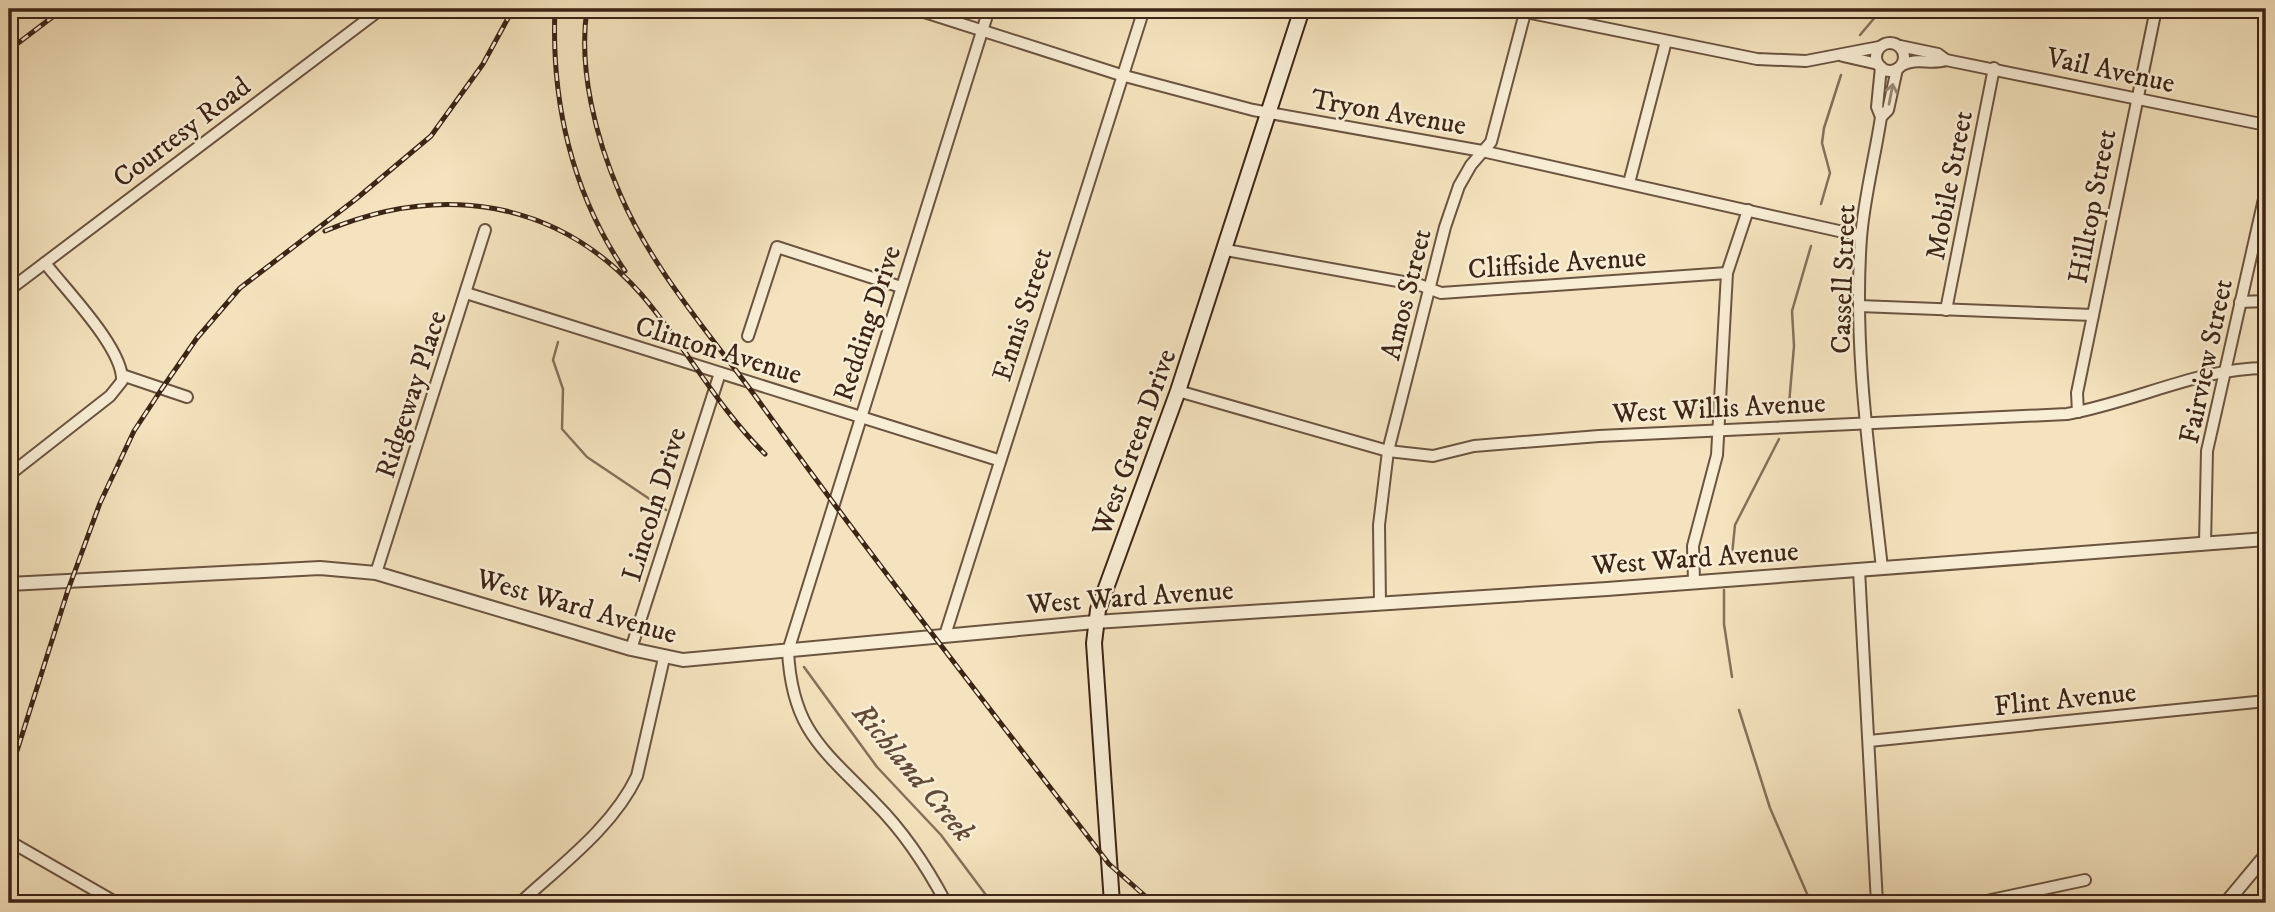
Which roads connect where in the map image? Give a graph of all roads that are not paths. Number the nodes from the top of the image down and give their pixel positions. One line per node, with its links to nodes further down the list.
1 (381, 9): 30 (street, Courtesy Road)
2 (915, 9): 9 (street, Tryon Avenue)
3 (989, 9): 9 (street, Redding Drive)
4 (1144, 9): 18 (street, Ennis Street)
5 (1303, 9): 20 (main road, West Green Drive)
6 (1511, 9): 8 (street)
7 (2156, 9): 19 (street, Hilltop Street)
8 (1526, 10): 10 (street); 23 (street, Amos Street)
9 (982, 30): 18 (street, Tryon Avenue); 32 (street, Redding Drive)
10 (1666, 41): 13 (street); 24 (street)
11 (1900, 46): 12 (street); 14 (street, Vail Avenue); 16 (street)
12 (1879, 47): 13 (street); 15 (street)
13 (1843, 56): 15 (street)
14 (1946, 60): 16 (street, Vail Avenue); 17 (street, Vail Avenue)
15 (1879, 66): 16 (street); 21 (street, Cassell Street)
16 (1899, 67): 21 (street, Cassell Street, one-way to 16)
17 (1994, 68): 19 (street, Vail Avenue); 39 (street, Mobile Street)
18 (1121, 75): 20 (street, Tryon Avenue); 53 (street, Ennis Street)
19 (2136, 98): 22 (street, Vail Avenue); 40 (street, Hilltop Street)
20 (1270, 113): 23 (street, Tryon Avenue); 29 (main road, West Green Drive)
21 (1881, 117): 28 (street, Cassell Street)
22 (2266, 125)
23 (1482, 151): 24 (street, Tryon Avenue); 33 (street, Amos Street)
24 (1629, 183): 26 (street, Tryon Avenue)
25 (2266, 190): 37 (street, Fairview Street)
26 (1748, 211): 28 (street, Tryon Avenue); 31 (street)
27 (485, 230): 35 (street, Ridgeway Place)
28 (1861, 236): 38 (street, Cassell Street)
29 (1226, 250): 33 (street, Cliffside Avenue); 46 (main road, West Green Drive)
30 (45, 263): 34 (street, Courtesy Road); 45 (street)
31 (1727, 273): 33 (street, Cliffside Avenue); 51 (street)
32 (901, 287): 41 (street); 49 (street, Redding Drive)
33 (1430, 288): 52 (street, Amos Street)
34 (9, 290)
35 (466, 293): 44 (street, Clinton Avenue); 59 (street, Ridgeway Place)
36 (2266, 300): 37 (street)
37 (2240, 302): 43 (street, Fairview Street)
38 (1858, 306): 39 (street); 50 (street, Cassell Street)
39 (1946, 310): 40 (street)
40 (2093, 315): 48 (street, Hilltop Street)
41 (748, 336)
42 (2266, 368): 43 (street, West Willis Avenue)
43 (2226, 371): 48 (street, West Willis Avenue); 56 (street, Fairview Street)
44 (720, 373): 49 (street, Clinton Avenue); 65 (street, Lincoln Drive)
45 (122, 374): 47 (street); 54 (street)
46 (1178, 391): 52 (street, West Willis Avenue); 63 (main road, West Green Drive)
47 (187, 397)
48 (2078, 412): 50 (street, West Willis Avenue)
49 (860, 417): 53 (street, Clinton Avenue); 66 (street, Redding Drive)
50 (1866, 423): 51 (street, West Willis Avenue); 57 (street, Cassell Street)
51 (1718, 430): 52 (street, West Willis Avenue); 60 (street)
52 (1388, 451): 62 (street, Amos Street)
53 (998, 460): 64 (street, Ennis Street)
54 (9, 475)
55 (2266, 539): 56 (street, West Ward Avenue)
56 (2205, 544): 57 (street, West Ward Avenue)
57 (1882, 568): 58 (street, West Ward Avenue)
58 (1859, 570): 60 (street, West Ward Avenue); 69 (street)
59 (376, 573): 61 (street, West Ward Avenue); 65 (street, West Ward Avenue)
60 (1694, 582): 62 (street, West Ward Avenue)
61 (9, 584)
62 (1380, 604): 63 (street, West Ward Avenue)
63 (1095, 622): 64 (street, West Ward Avenue); 76 (main road, West Green Drive)
64 (945, 635): 66 (street, West Ward Avenue)
65 (631, 649): 67 (street, West Ward Avenue)
66 (788, 651): 67 (street, West Ward Avenue); 75 (street)
67 (664, 659): 74 (street)
68 (2266, 701): 69 (street, Flint Avenue)
69 (1869, 741): 77 (street)
70 (9, 841): 73 (street)
71 (2266, 855): 79 (street)
72 (2085, 880): 78 (street)
73 (117, 903)
74 (520, 903)
75 (946, 903)
76 (1112, 903)
77 (1877, 903)
78 (1977, 903)
79 (2227, 903)

